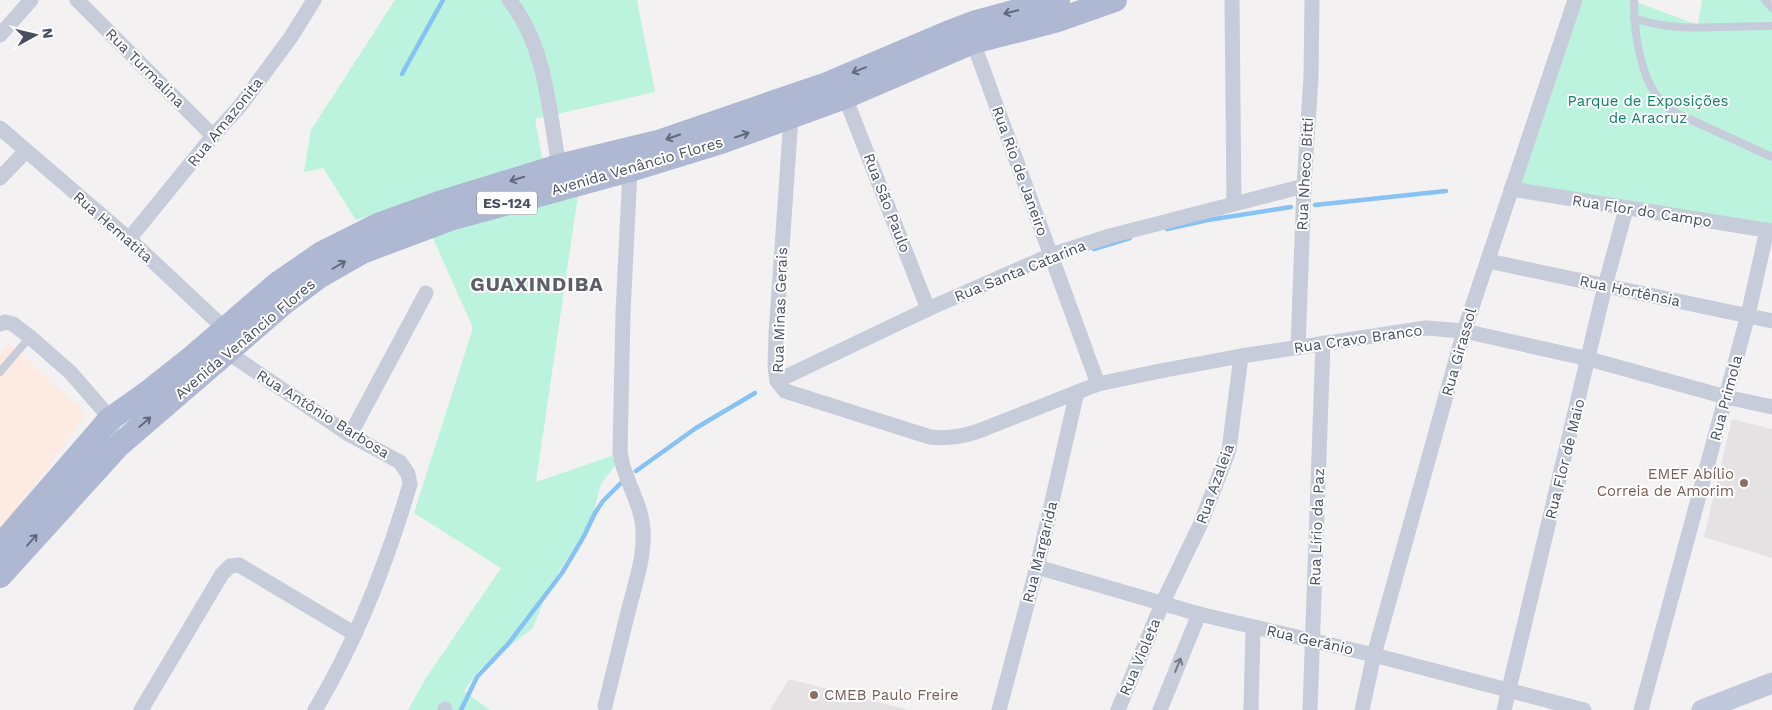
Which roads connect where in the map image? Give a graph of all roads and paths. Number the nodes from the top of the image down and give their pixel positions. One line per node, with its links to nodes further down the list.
1 (31, 0): 15 (street)
2 (76, 0): 20 (street, Rua Turmalina)
3 (314, 0): 20 (street, Rua Amazonita)
4 (509, 0): 23 (street)
5 (1058, 0): 23 (main road, Avenida Venâncio Flores / ES-124, one-way to 23)
6 (1115, 0): 16 (main road, Avenida Venâncio Flores / ES-124)
7 (1232, 0): 28 (street)
8 (1312, 0): 26 (street, Rua Nheco Bitti)
9 (1575, 0): 27 (street, Rua Girassol)
10 (1634, 0): 13 (lane)
11 (1765, 0): 12 (lane)
12 (1772, 8)
13 (1634, 18): 14 (lane); 22 (lane)
14 (1772, 26)
15 (0, 35)
16 (973, 42): 17 (main road, Avenida Venâncio Flores / ES-124); 32 (street, Rua Rio de Janeiro)
17 (845, 97): 18 (main road, Avenida Venâncio Flores / ES-124); 36 (street, Rua São Paulo)
18 (791, 118): 24 (main road, Avenida Venâncio Flores / ES-124, one-way to 18); 49 (street, Rua Minas Gerais)
19 (0, 128): 21 (street, Rua Hematita)
20 (213, 136): 31 (street, Rua Amazonita)
21 (26, 151): 25 (street); 31 (street, Rua Hematita)
22 (1772, 157)
23 (559, 166): 40 (main road, Avenida Venâncio Flores / ES-124, one-way to 40)
24 (630, 170): 45 (main road, Avenida Venâncio Flores / ES-124, one-way to 24); 69 (street)
25 (0, 178)
26 (1304, 186): 28 (street, Rua Santa Catarina); 44 (street, Rua Nheco Bitti)
27 (1511, 189): 29 (street, Rua Flor do Campo); 33 (street, Rua Girassol)
28 (1234, 204): 32 (street, Rua Santa Catarina)
29 (1626, 208): 30 (street, Rua Flor do Campo); 34 (street, Rua Flor de Maio)
30 (1769, 231): 37 (street, Rua Primola)
31 (129, 239): 40 (street, Rua Hematita)
32 (1051, 255): 36 (street, Rua Santa Catarina); 50 (street, Rua Rio de Janeiro)
33 (1488, 261): 34 (street, Rua Hortênsia); 41 (street, Rua Girassol)
34 (1605, 286): 37 (street, Rua Hortênsia); 47 (street, Rua Flor de Maio)
35 (426, 293): 56 (street)
36 (928, 309): 49 (street, Rua Santa Catarina)
37 (1748, 315): 38 (street, Rua Hortênsia); 52 (street, Rua Primola)
38 (1772, 321)
39 (0, 324): 42 (street)
40 (224, 328): 54 (main road, Avenida Venâncio Flores / ES-124)
41 (1464, 331): 43 (street, Rua Cravo Branco); 47 (street, Rua Cravo Branco); 66 (street, Rua Girassol)
42 (30, 336): 48 (lane); 54 (street)
43 (1324, 343): 44 (street, Rua Cravo Branco); 65 (street, Rua Lírio da Paz)
44 (1298, 348): 46 (street, Rua Cravo Branco)
45 (227, 352): 56 (street, Rua Antônio Barbosa); 57 (main road, Avenida Venâncio Flores / ES-124, one-way to 45)
46 (1241, 356): 50 (street, Rua Cravo Branco); 61 (street, Rua Azaleia)
47 (1589, 359): 52 (street, Rua Cravo Branco); 68 (street, Rua Flor de Maio)
48 (0, 372)
49 (777, 381): 55 (street, Rua Minas Gerais)
50 (1098, 384): 51 (street, Rua Cravo Branco)
51 (1077, 392): 55 (street, Rua Cravo Branco); 59 (street, Rua Margarida)
52 (1726, 398): 53 (street, Rua Cravo Branco); 80 (street, Rua Primola)
53 (1772, 407)
54 (109, 420): 57 (street); 58 (main road, Avenida Venâncio Flores / ES-124)
55 (976, 432)
56 (350, 435): 64 (street, Rua Antônio Barbosa)
57 (118, 446): 60 (main road, Avenida Venâncio Flores / ES-124, one-way to 57)
58 (0, 546)
59 (1037, 567): 61 (street, Rua Gerânio); 72 (street, Rua Margarida)
60 (0, 576)
61 (1162, 604): 62 (street, Rua Gerânio); 73 (street, Rua Violeta)
62 (1199, 614): 63 (street, Rua Gerânio); 74 (street, one-way to 62)
63 (1253, 628): 65 (street, Rua Gerânio); 75 (street)
64 (355, 634): 70 (street); 71 (street)
65 (1312, 641): 66 (street, Rua Gerânio); 76 (street, Rua Lírio da Paz)
66 (1374, 655): 68 (street, Rua Gerânio); 77 (street, Rua Girassol)
67 (1772, 683): 81 (street)
68 (1508, 691): 78 (street, Rua Flor de Maio); 79 (street, Rua Gerânio)
69 (605, 706)
70 (141, 710)
71 (315, 710)
72 (999, 710)
73 (1118, 710)
74 (1160, 710)
75 (1251, 710)
76 (1310, 710)
77 (1362, 710)
78 (1504, 710)
79 (1584, 710)
80 (1640, 710)
81 (1702, 710)

